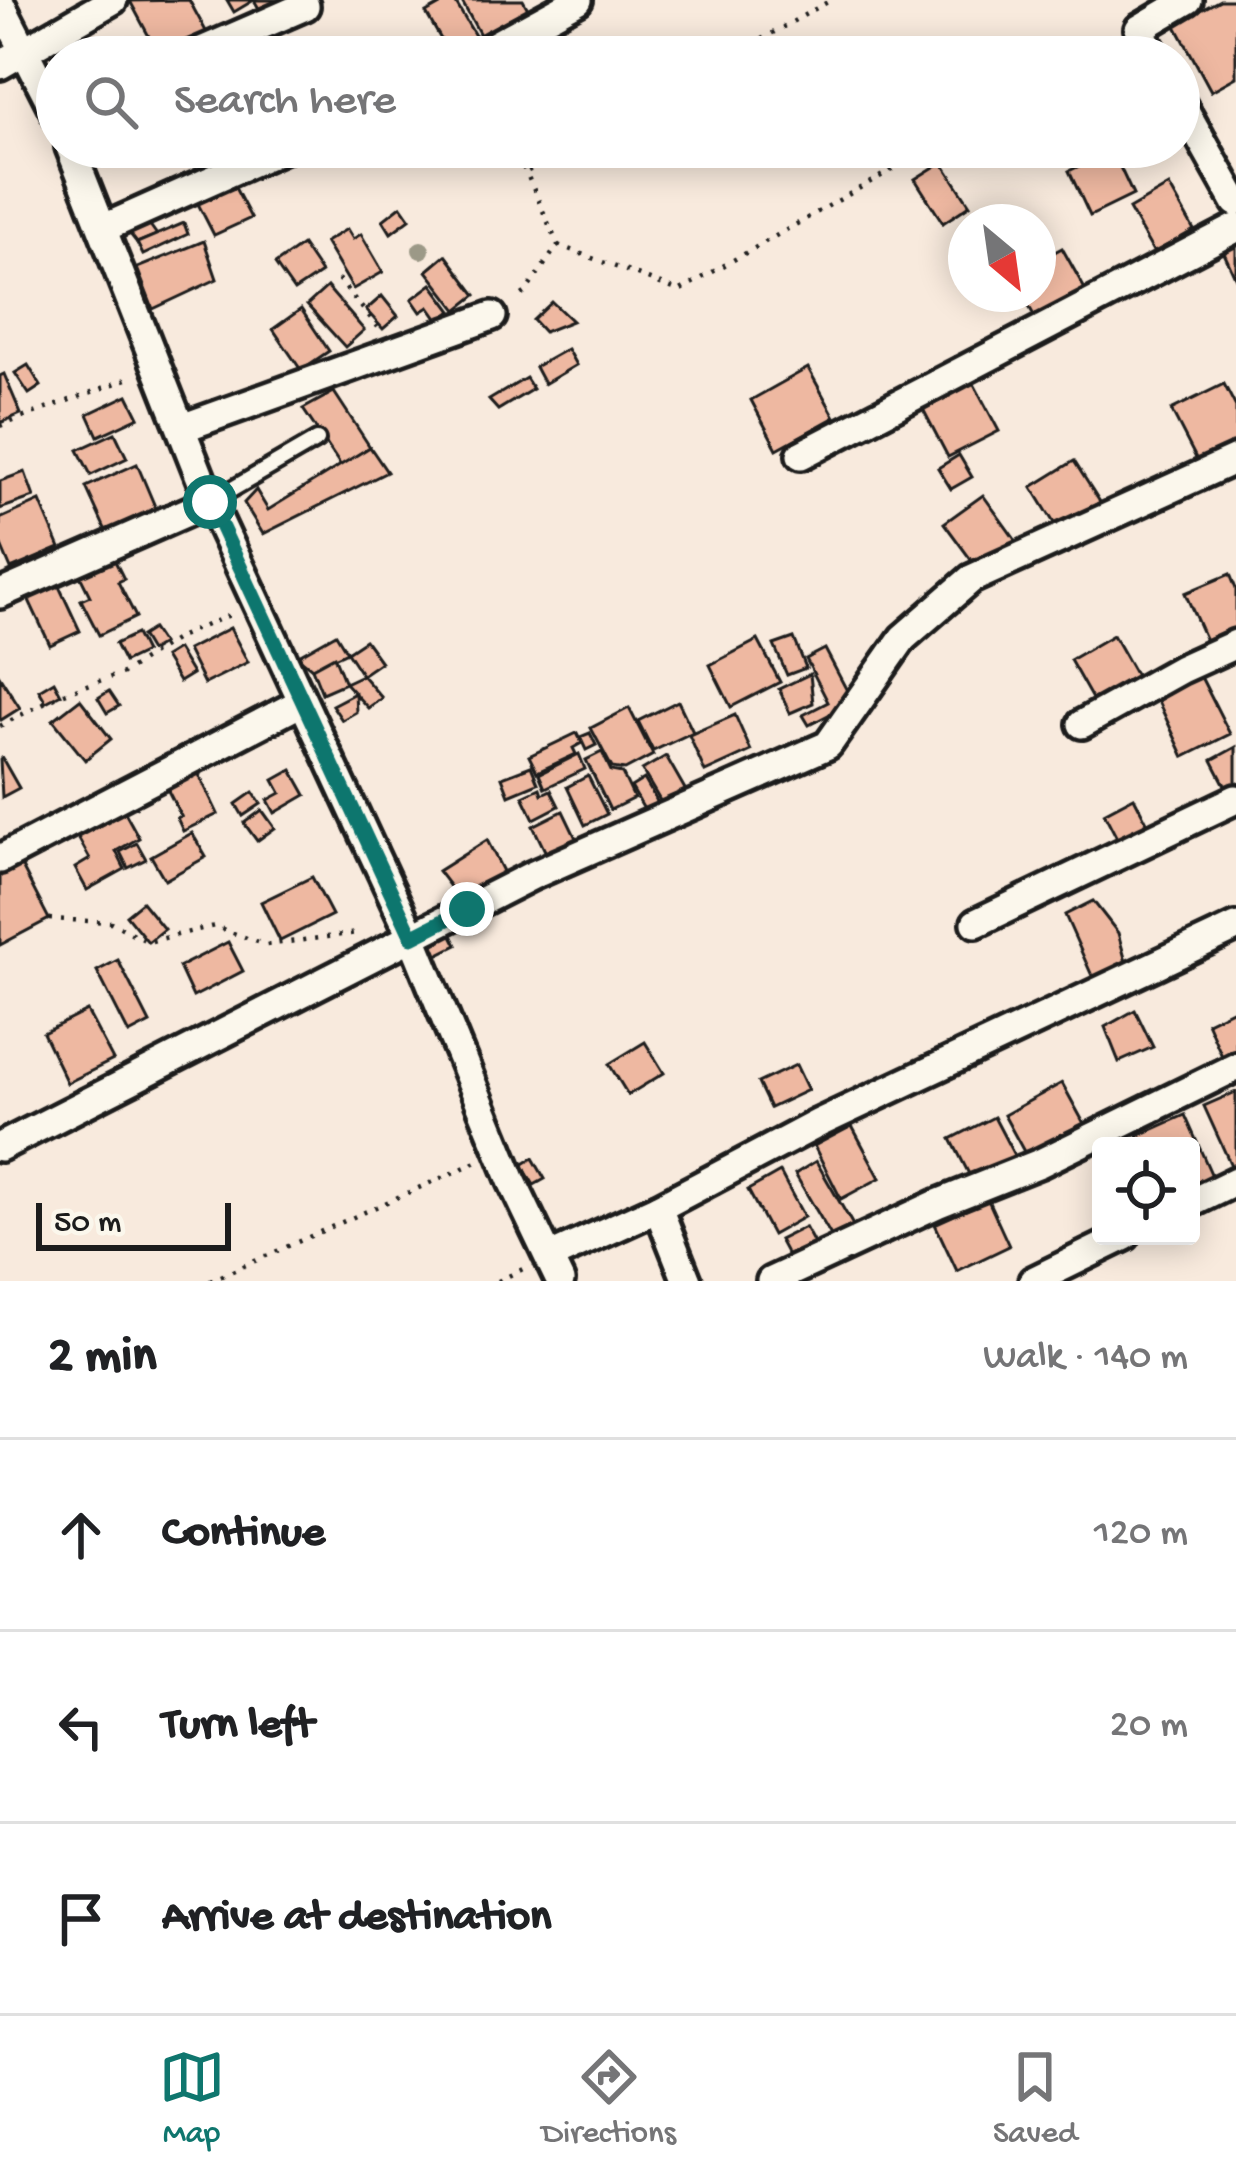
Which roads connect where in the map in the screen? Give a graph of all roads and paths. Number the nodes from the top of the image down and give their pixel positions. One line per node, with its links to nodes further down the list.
1 (113, 0): 7 (street)
2 (578, 0): 9 (street)
3 (831, 0): 10 (path)
4 (1188, 0): 11 (street)
5 (0, 3): 12 (street)
6 (305, 6): 8 (street)
7 (52, 36)
8 (236, 36)
9 (512, 36)
10 (767, 36)
11 (1143, 36)
12 (12, 60): 13 (street)
13 (36, 89)
14 (1200, 138): 21 (street)
15 (79, 168): 22 (street)
16 (239, 168): 22 (street)
17 (523, 168): 20 (path)
18 (533, 168): 20 (path)
19 (895, 168): 24 (path)
20 (526, 172): 24 (path)
21 (1236, 202)
22 (104, 228): 28 (street)
23 (1236, 228): 32 (street)
24 (558, 245): 26 (path)
25 (338, 279): 27 (path)
26 (492, 316): 27 (street)
27 (396, 351): 30 (street)
28 (158, 368): 29 (path); 30 (street)
29 (0, 427)
30 (182, 428): 34 (street)
31 (317, 440): 34 (lane)
32 (802, 455)
33 (1236, 459): 46 (street)
34 (210, 502): 35 (street); 36 (street)
35 (0, 594)
36 (256, 604): 38 (street); 40 (path)
37 (1236, 644): 39 (street)
38 (300, 703): 42 (street); 46 (street)
39 (1082, 724)
40 (0, 726)
41 (1236, 799): 44 (street)
42 (0, 860)
43 (50, 919): 46 (path)
44 (976, 923)
45 (1236, 927): 52 (street)
46 (404, 941): 48 (street); 49 (street)
47 (1236, 1067): 57 (street)
48 (0, 1147)
49 (501, 1152): 54 (street); 55 (path)
50 (1236, 1181): 51 (street)
51 (1200, 1199)
52 (658, 1208): 54 (street); 56 (street)
53 (1107, 1245): 58 (street)
54 (555, 1269)
55 (210, 1281)
56 (687, 1281)
57 (771, 1281)
58 (1033, 1281)

